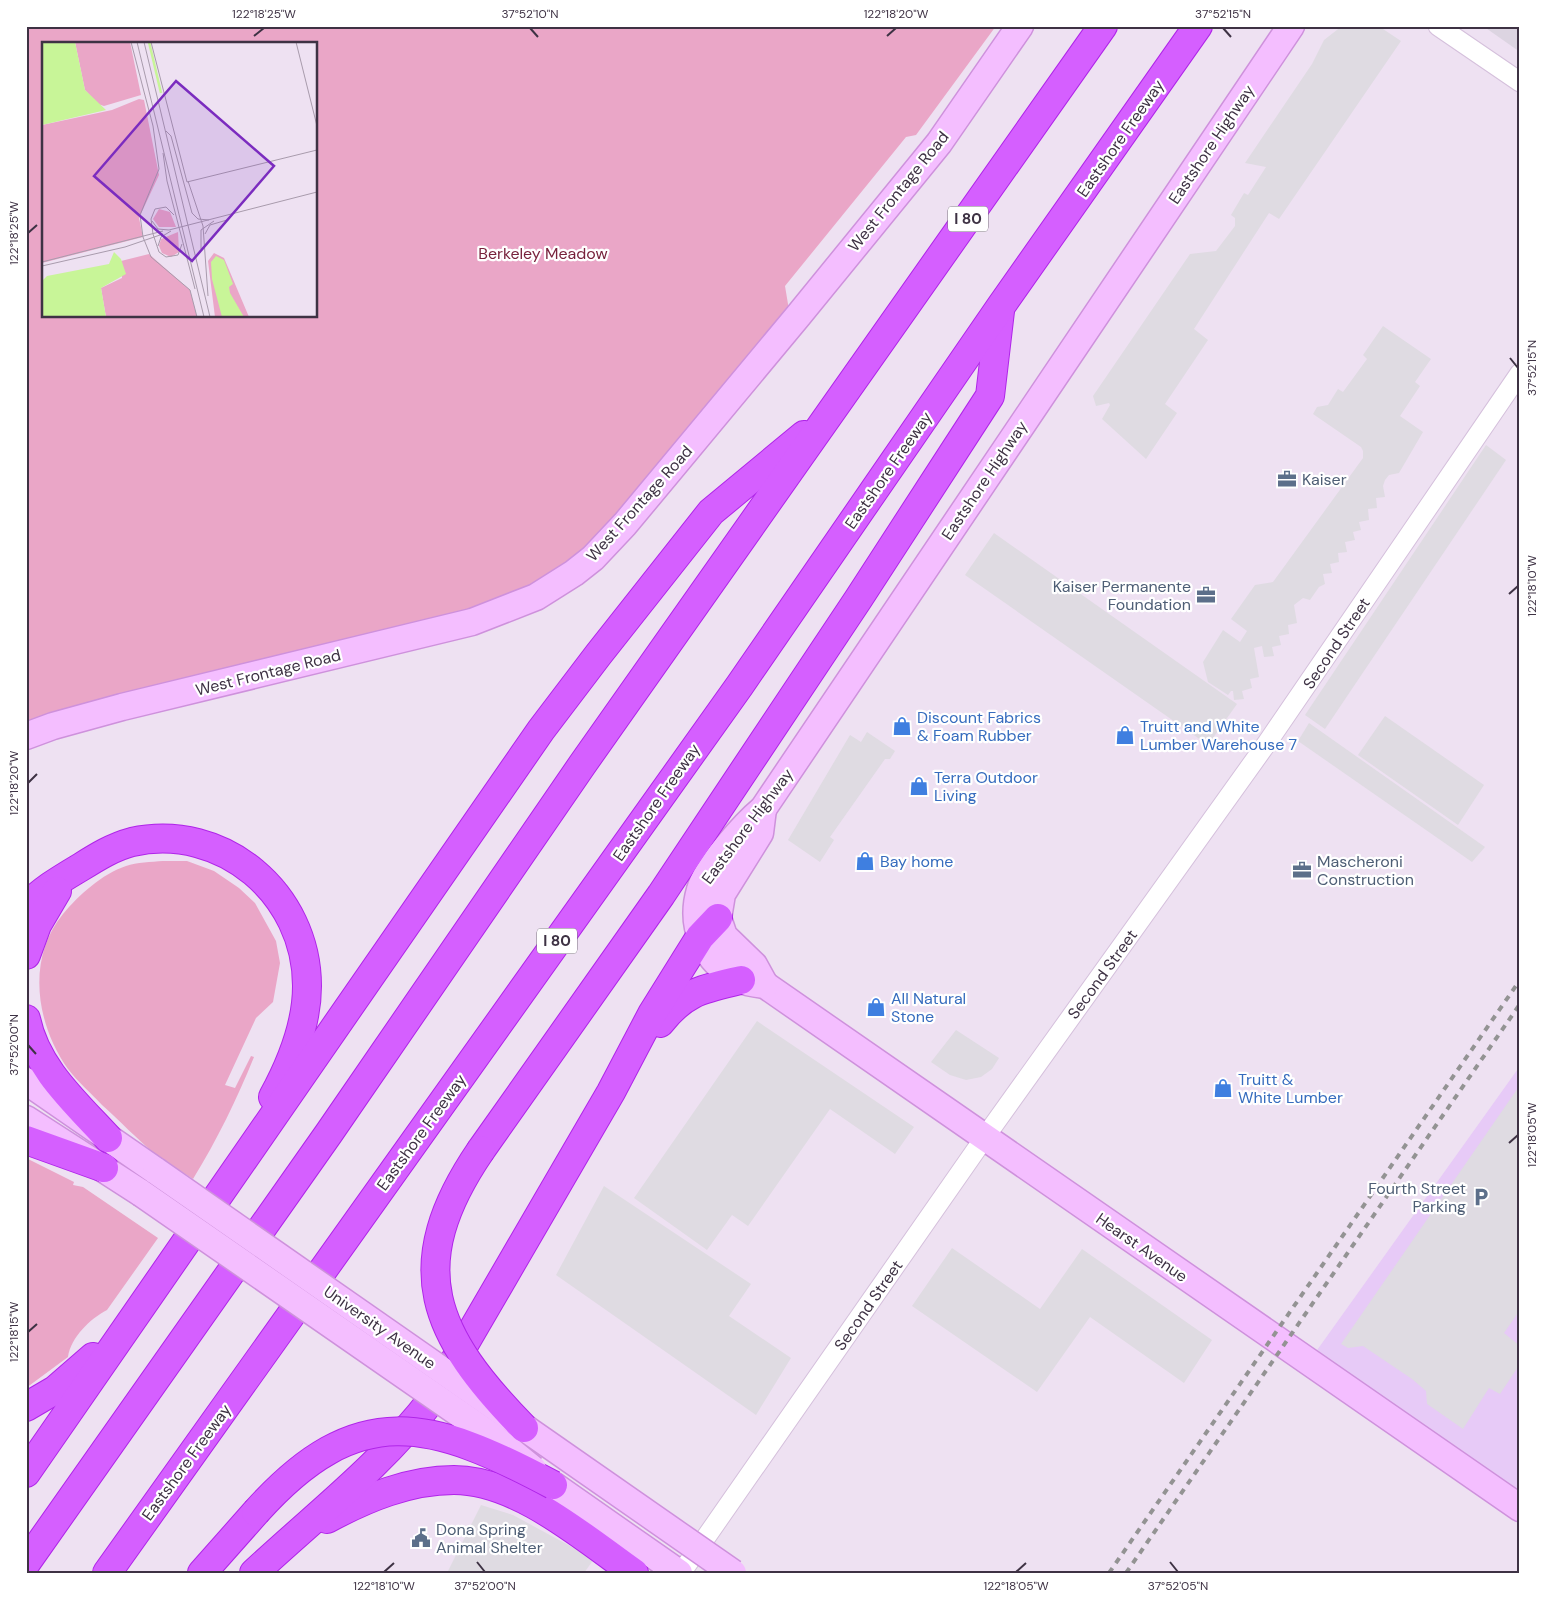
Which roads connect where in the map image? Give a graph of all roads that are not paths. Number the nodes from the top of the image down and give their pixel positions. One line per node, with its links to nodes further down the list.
1 (1020, 26): 10 (street, West Frontage Road)
2 (1103, 26): 9 (highway, I 80)
3 (1198, 26): 7 (highway, Eastshore Freeway / I 80)
4 (1291, 26): 13 (street, Eastshore Highway)
5 (1438, 26): 6 (street)
6 (1520, 82)
7 (1001, 306): 27 (highway, bridge); 33 (highway, Eastshore Freeway / I 80)
8 (1520, 373): 20 (street, Second Street)
9 (832, 412): 24 (highway); 31 (highway, I 80)
10 (26, 736)
11 (81, 867): 12 (highway); 14 (highway); 24 (highway)
12 (26, 907)
13 (709, 927): 15 (street, Hearst Avenue); 18 (highway)
14 (26, 955)
15 (753, 983): 18 (highway); 20 (street, Hearst Avenue)
16 (26, 1019): 21 (highway)
17 (26, 1081): 21 (street, University Avenue)
18 (612, 1092): 32 (highway)
19 (26, 1119): 23 (street, University Avenue)
20 (985, 1137): 30 (street, Hearst Avenue); 36 (street, Second Street)
21 (108, 1138): 27 (street, University Avenue, bridge)
22 (26, 1140): 23 (highway)
23 (104, 1168): 29 (street, University Avenue, bridge)
24 (221, 1193): 25 (highway)
25 (153, 1290): 26 (highway); 28 (highway)
26 (26, 1406)
27 (524, 1428): 37 (street, University Avenue, bridge)
28 (26, 1473)
29 (553, 1485): 34 (highway, bridge); 36 (street, University Avenue)
30 (1520, 1508)
31 (26, 1563)
32 (258, 1568): 35 (highway)
33 (107, 1573)
34 (202, 1573)
35 (634, 1573)
36 (680, 1573)
37 (733, 1573)

